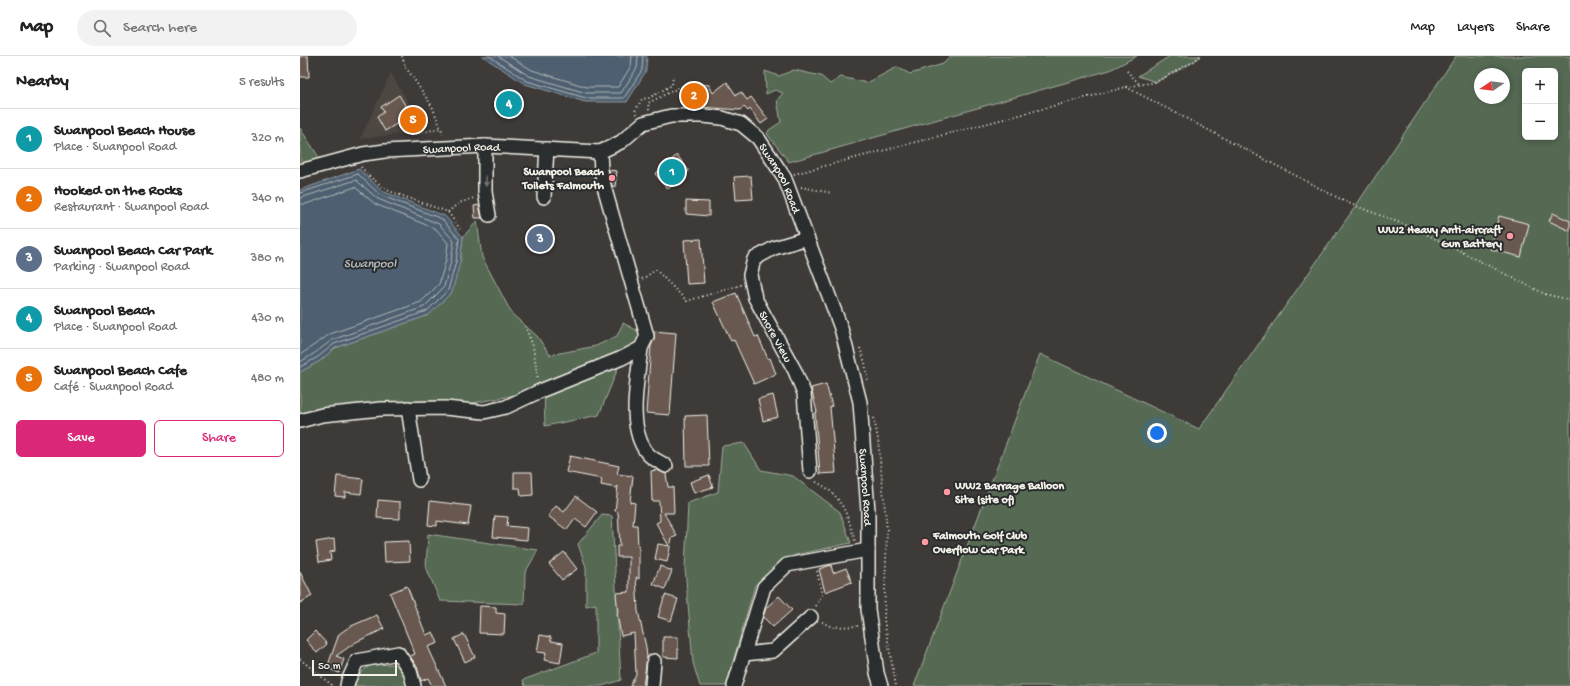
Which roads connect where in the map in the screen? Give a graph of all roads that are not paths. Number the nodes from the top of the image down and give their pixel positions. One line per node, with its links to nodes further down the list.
1 (485, 146): 2 (street, Swanpool Road); 4 (street, Swanpool Road); 6 (street, one-way to 6)
2 (547, 149): 3 (street, Swanpool Road); 5 (street)
3 (600, 152): 7 (street, Swanpool Road); 8 (street)
4 (300, 171)
5 (544, 197)
6 (489, 215)
7 (807, 238): 12 (street, Shore View); 14 (street, Swanpool Road)
8 (641, 348): 9 (street); 11 (street)
9 (408, 408): 10 (street); 13 (street)
10 (300, 421)
11 (666, 466)
12 (812, 476)
13 (419, 480)
14 (863, 551): 16 (street); 22 (street, Swanpool Road)
15 (811, 617): 16 (street)
16 (744, 654): 21 (street)
17 (654, 661): 20 (street)
18 (347, 686): 19 (street)
19 (414, 686)
20 (652, 686)
21 (734, 686)
22 (881, 686)

